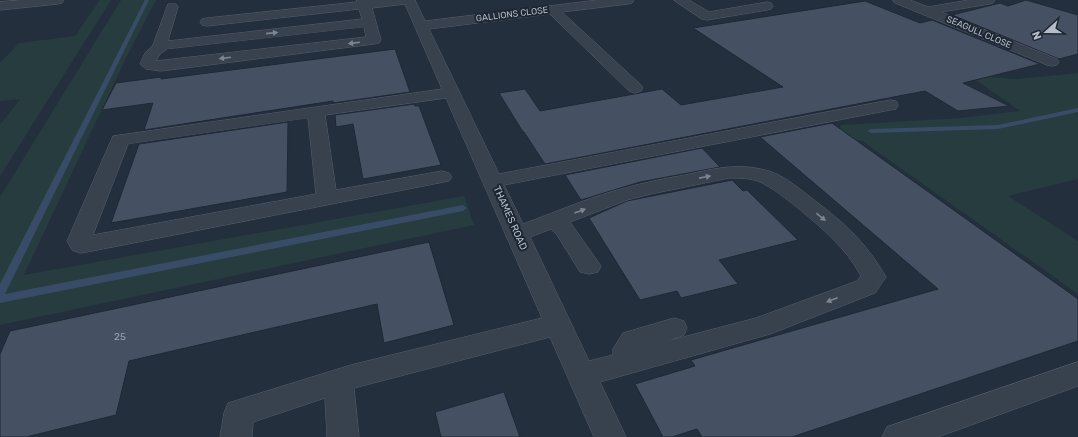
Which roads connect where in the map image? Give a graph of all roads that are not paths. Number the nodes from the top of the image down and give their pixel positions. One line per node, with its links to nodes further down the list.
1 (58, 0): 8 (street)
2 (408, 0): 7 (street); 15 (street, THAMES ROAD)
3 (628, 0): 11 (street, GALLIONS CLOSE)
4 (680, 0): 9 (street)
5 (899, 0): 12 (street, SEAGULL CLOSE)
6 (989, 0): 12 (street, SEAGULL CLOSE)
7 (364, 3): 13 (street); 14 (street)
8 (0, 6)
9 (767, 6)
10 (172, 7): 16 (street)
11 (552, 10): 15 (street, GALLIONS CLOSE); 18 (street)
12 (928, 11): 17 (street, SEAGULL CLOSE)
13 (207, 22)
14 (369, 22): 16 (street, one-way to 14); 16 (street, one-way to 16)
15 (420, 26): 19 (street, THAMES ROAD)
16 (160, 46)
17 (1028, 70)
18 (635, 88)
19 (452, 92): 21 (street); 23 (street, THAMES ROAD)
20 (890, 104): 23 (street)
21 (316, 112): 24 (street); 24 (street)
22 (442, 177): 24 (street)
23 (493, 181): 26 (street, THAMES ROAD)
24 (327, 199)
25 (554, 220): 26 (street); 27 (street); 30 (street, one-way to 30)
26 (517, 234): 28 (street, THAMES ROAD)
27 (589, 266)
28 (557, 324): 32 (street, THAMES ROAD); 33 (street)
29 (674, 328): 30 (street)
30 (628, 363): 32 (street)
31 (1078, 374): 37 (street)
32 (581, 375): 36 (street, THAMES ROAD)
33 (339, 381): 34 (street); 35 (street)
34 (236, 437)
35 (343, 437)
36 (610, 437)
37 (898, 437)

